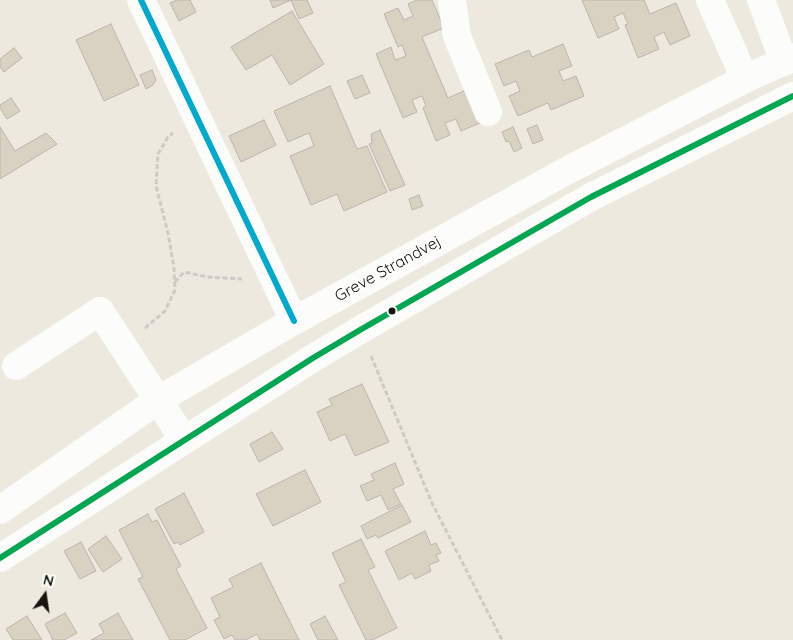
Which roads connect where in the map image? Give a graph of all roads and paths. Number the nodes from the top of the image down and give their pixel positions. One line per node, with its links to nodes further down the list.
1 (141, 0): 9 (main road)
2 (452, 0): 8 (main road)
3 (710, 0): 6 (main road)
4 (761, 0): 5 (main road)
5 (788, 59): 6 (main road, Greve Strandvej)
6 (745, 79): 12 (main road, Greve Strandvej)
7 (793, 96): 13 (main road)
8 (488, 112)
9 (195, 115): 10 (main road); 11 (path)
10 (273, 277): 11 (path); 12 (main road)
11 (175, 282): 14 (path)
12 (294, 321): 16 (main road, Greve Strandvej)
13 (360, 330): 17 (main road); 20 (path)
14 (123, 346): 15 (main road); 16 (main road)
15 (16, 366)
16 (158, 400): 17 (main road); 18 (main road, Greve Strandvej)
17 (184, 440): 19 (main road)
18 (0, 510)
19 (0, 558)
20 (502, 640)

